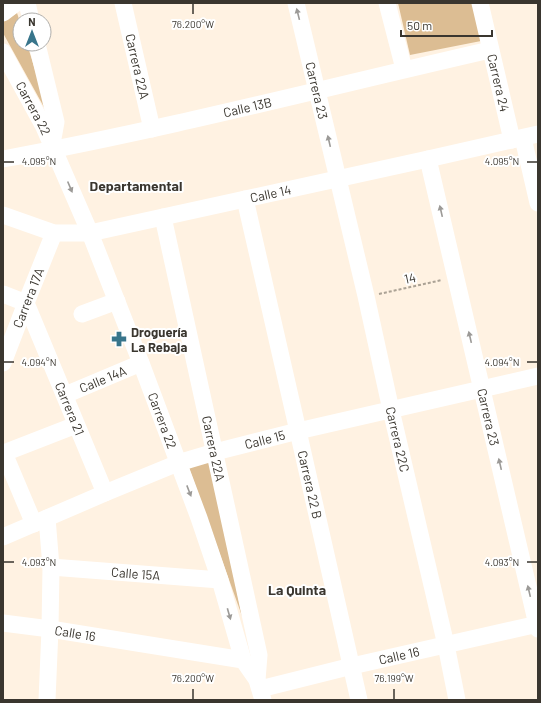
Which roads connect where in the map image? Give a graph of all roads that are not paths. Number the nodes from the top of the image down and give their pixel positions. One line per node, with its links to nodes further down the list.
1 (16, 3): 6 (street)
2 (122, 3): 12 (street, Carrera 22A)
3 (296, 3): 11 (street, Carrera 23, one-way to 3)
4 (387, 3): 10 (street)
5 (480, 3): 7 (street, Carrera 24)
6 (3, 13)
7 (490, 50): 10 (street, Calle 13B); 13 (street, Carrera 24)
8 (3, 52): 14 (street, Carrera 22)
9 (39, 52): 14 (street, Carrera 22)
10 (404, 70): 11 (street, Calle 13B)
11 (317, 91): 12 (street, Calle 13B); 17 (street, Carrera 23, one-way to 11)
12 (152, 129): 14 (street, Calle 13B)
13 (524, 137): 16 (street, Calle 14); 19 (street, Carrera 24)
14 (53, 147): 15 (street, Calle 13B); 23 (street, Carrera 22, one-way to 23)
15 (3, 159)
16 (428, 159): 17 (street, Calle 14); 31 (street, Carrera 23, one-way to 16)
17 (338, 179): 18 (street, Calle 14); 33 (street, Carrera 22C)
18 (245, 199): 21 (street, Calle 14); 35 (street, Carrera 22 B)
19 (538, 203)
20 (3, 215): 22 (street, Calle 14)
21 (163, 217): 23 (street, Calle 14); 36 (street, Carrera 22A)
22 (54, 233): 23 (street, Calle 14); 26 (street, Carrera 17A)
23 (90, 233): 25 (street, Carrera 22)
24 (3, 294): 26 (street)
25 (117, 301): 27 (street); 29 (street, Carrera 22)
26 (26, 303): 28 (street, Carrera 17A); 32 (street, Carrera 21)
27 (82, 314)
28 (3, 363)
29 (141, 363): 32 (street, Calle 14A); 38 (street, Carrera 22)
30 (538, 376): 31 (street, Calle 15)
31 (482, 389): 33 (street, Calle 15); 45 (street, Carrera 23, one-way to 31)
32 (64, 395): 34 (street, Carrera 21)
33 (391, 410): 35 (street, Calle 15); 47 (street, Carrera 22C)
34 (76, 425): 37 (street); 39 (street, Carrera 21)
35 (298, 431): 36 (street, Calle 15); 49 (street, Carrera 22 B)
36 (215, 452): 38 (street, Calle 15); 50 (street, Carrera 22A)
37 (3, 453): 40 (street)
38 (178, 463): 39 (street, Calle 15); 43 (street, Carrera 22, one-way to 43)
39 (104, 493): 40 (street, Calle 15)
40 (40, 521): 41 (street, Calle 15); 42 (street)
41 (3, 537)
42 (51, 567): 43 (street, Calle 15A); 46 (street)
43 (220, 580): 48 (street, Carrera 22, one-way to 48)
44 (3, 623): 46 (street, Calle 16)
45 (538, 626): 47 (street, Calle 16)
46 (50, 629): 48 (street, Calle 16); 51 (street)
47 (446, 645): 49 (street, Calle 16); 53 (street, Carrera 22C)
48 (243, 660): 50 (street, Carrera 22)
49 (352, 666): 50 (street, Calle 16); 52 (street, Carrera 22 B)
50 (260, 690)
51 (47, 700)
52 (359, 700)
53 (457, 700)

